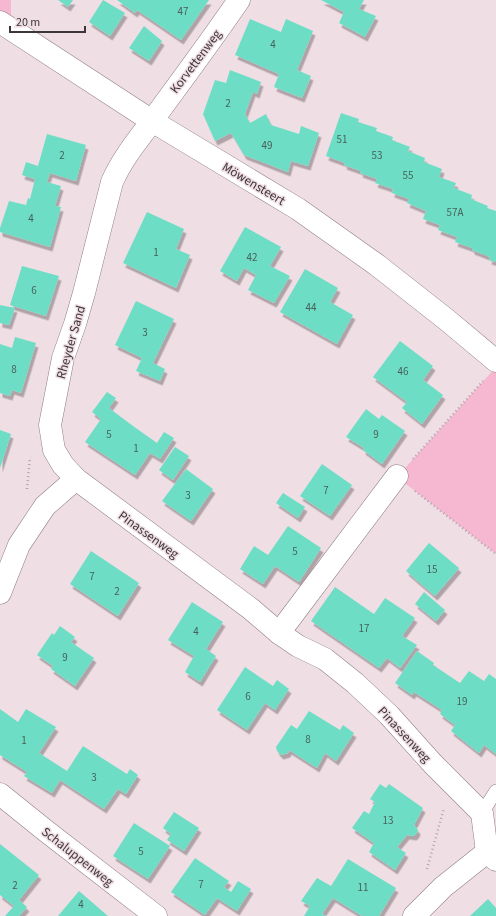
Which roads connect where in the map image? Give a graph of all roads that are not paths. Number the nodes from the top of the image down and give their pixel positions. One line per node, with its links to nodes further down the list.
1 (239, 0): 3 (street, Korvettenweg)
2 (0, 22): 3 (street, Möwensteert)
3 (152, 121): 4 (street, Möwensteert); 6 (street, Rheyder Sand)
4 (496, 362)
5 (397, 476): 8 (street)
6 (76, 479): 7 (street); 8 (street, Pinassenweg)
7 (0, 593)
8 (279, 633): 11 (street, Pinassenweg)
9 (496, 790): 11 (lane)
10 (0, 794): 13 (street, Schaluppenweg)
11 (482, 813): 12 (street)
12 (491, 856): 14 (street)
13 (156, 916)
14 (414, 916)

